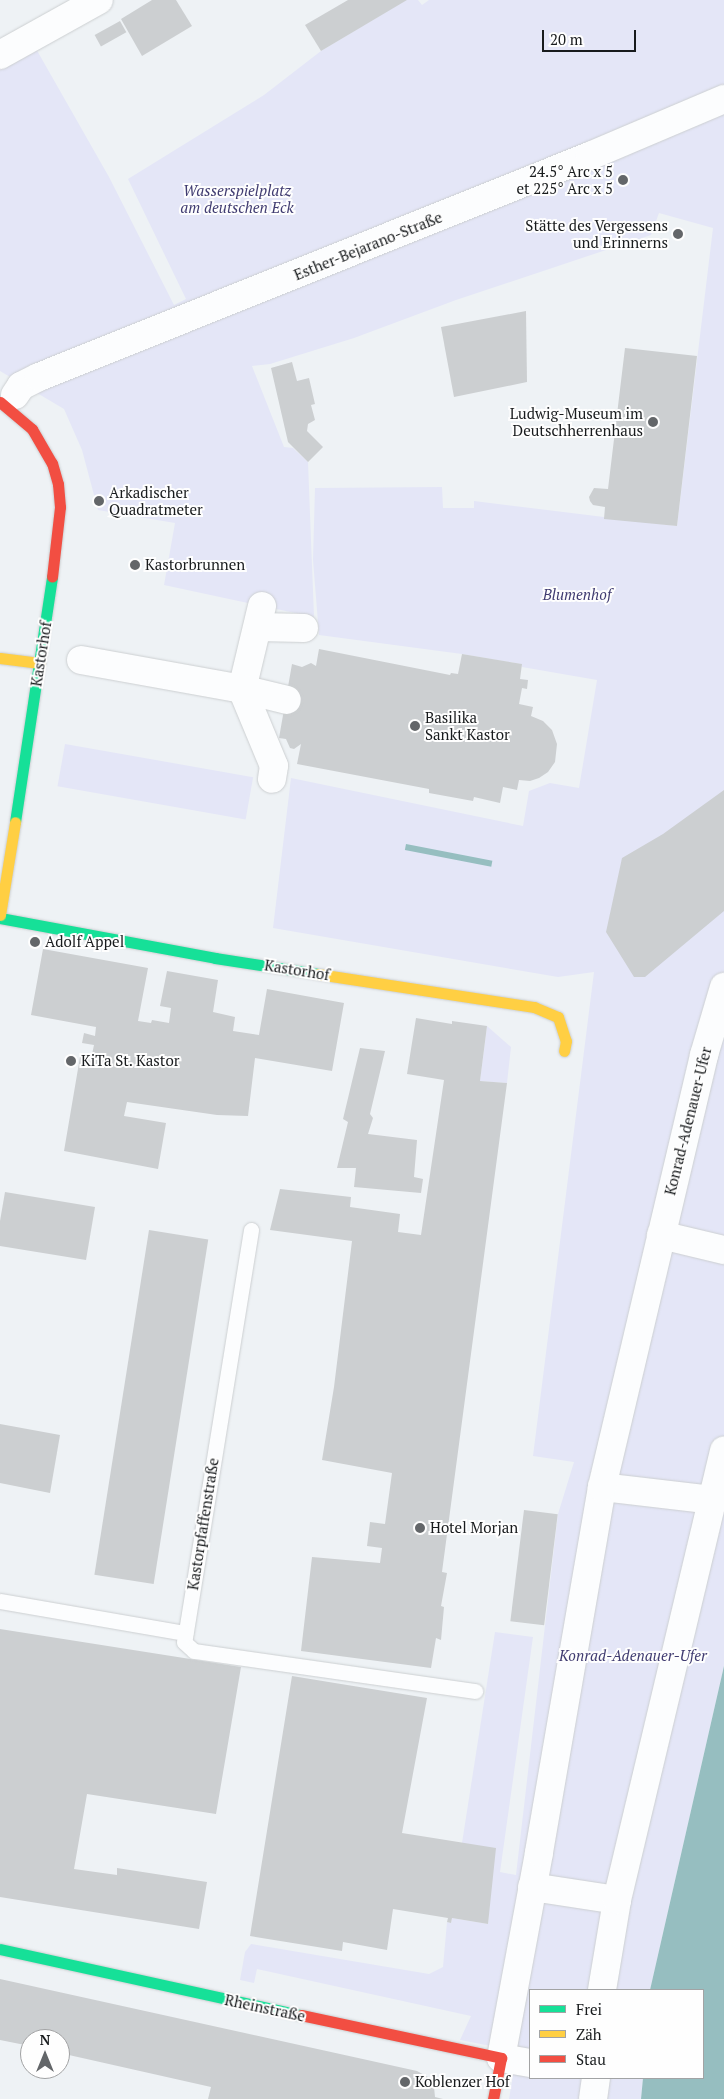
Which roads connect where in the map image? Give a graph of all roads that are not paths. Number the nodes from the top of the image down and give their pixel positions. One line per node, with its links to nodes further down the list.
1 (99, 0): 2 (street)
2 (0, 55)
3 (724, 99): 4 (street, Esther-Bejarano-Straße)
4 (8, 402): 8 (street, Kastorhof)
5 (304, 628): 9 (street)
6 (0, 658): 8 (street)
7 (81, 660): 9 (street)
8 (40, 663): 12 (street, Kastorhof)
9 (242, 689): 10 (street); 11 (street)
10 (287, 700)
11 (272, 779)
12 (0, 917): 14 (street, Kastorhof)
13 (722, 1001): 16 (street, Konrad-Adenauer-Ufer)
14 (564, 1051)
15 (251, 1230): 22 (lane, Kastorpfaffenstraße)
16 (660, 1235): 17 (street); 19 (street, Konrad-Adenauer-Ufer)
17 (724, 1250)
18 (724, 1451): 20 (street)
19 (602, 1487): 20 (street); 24 (street, Konrad-Adenauer-Ufer)
20 (713, 1500): 25 (street)
21 (0, 1601): 22 (lane)
22 (185, 1633): 23 (lane)
23 (475, 1692)
24 (532, 1887): 25 (street); 28 (street, Konrad-Adenauer-Ufer)
25 (617, 1900): 27 (street)
26 (0, 1949): 28 (street, Rheinstraße)
27 (602, 1989)
28 (501, 2058): 29 (street, Rheinstraße); 31 (street, Konrad-Adenauer-Ufer)
29 (529, 2063)
30 (596, 2079): 32 (street)
31 (493, 2099)
32 (593, 2099)

